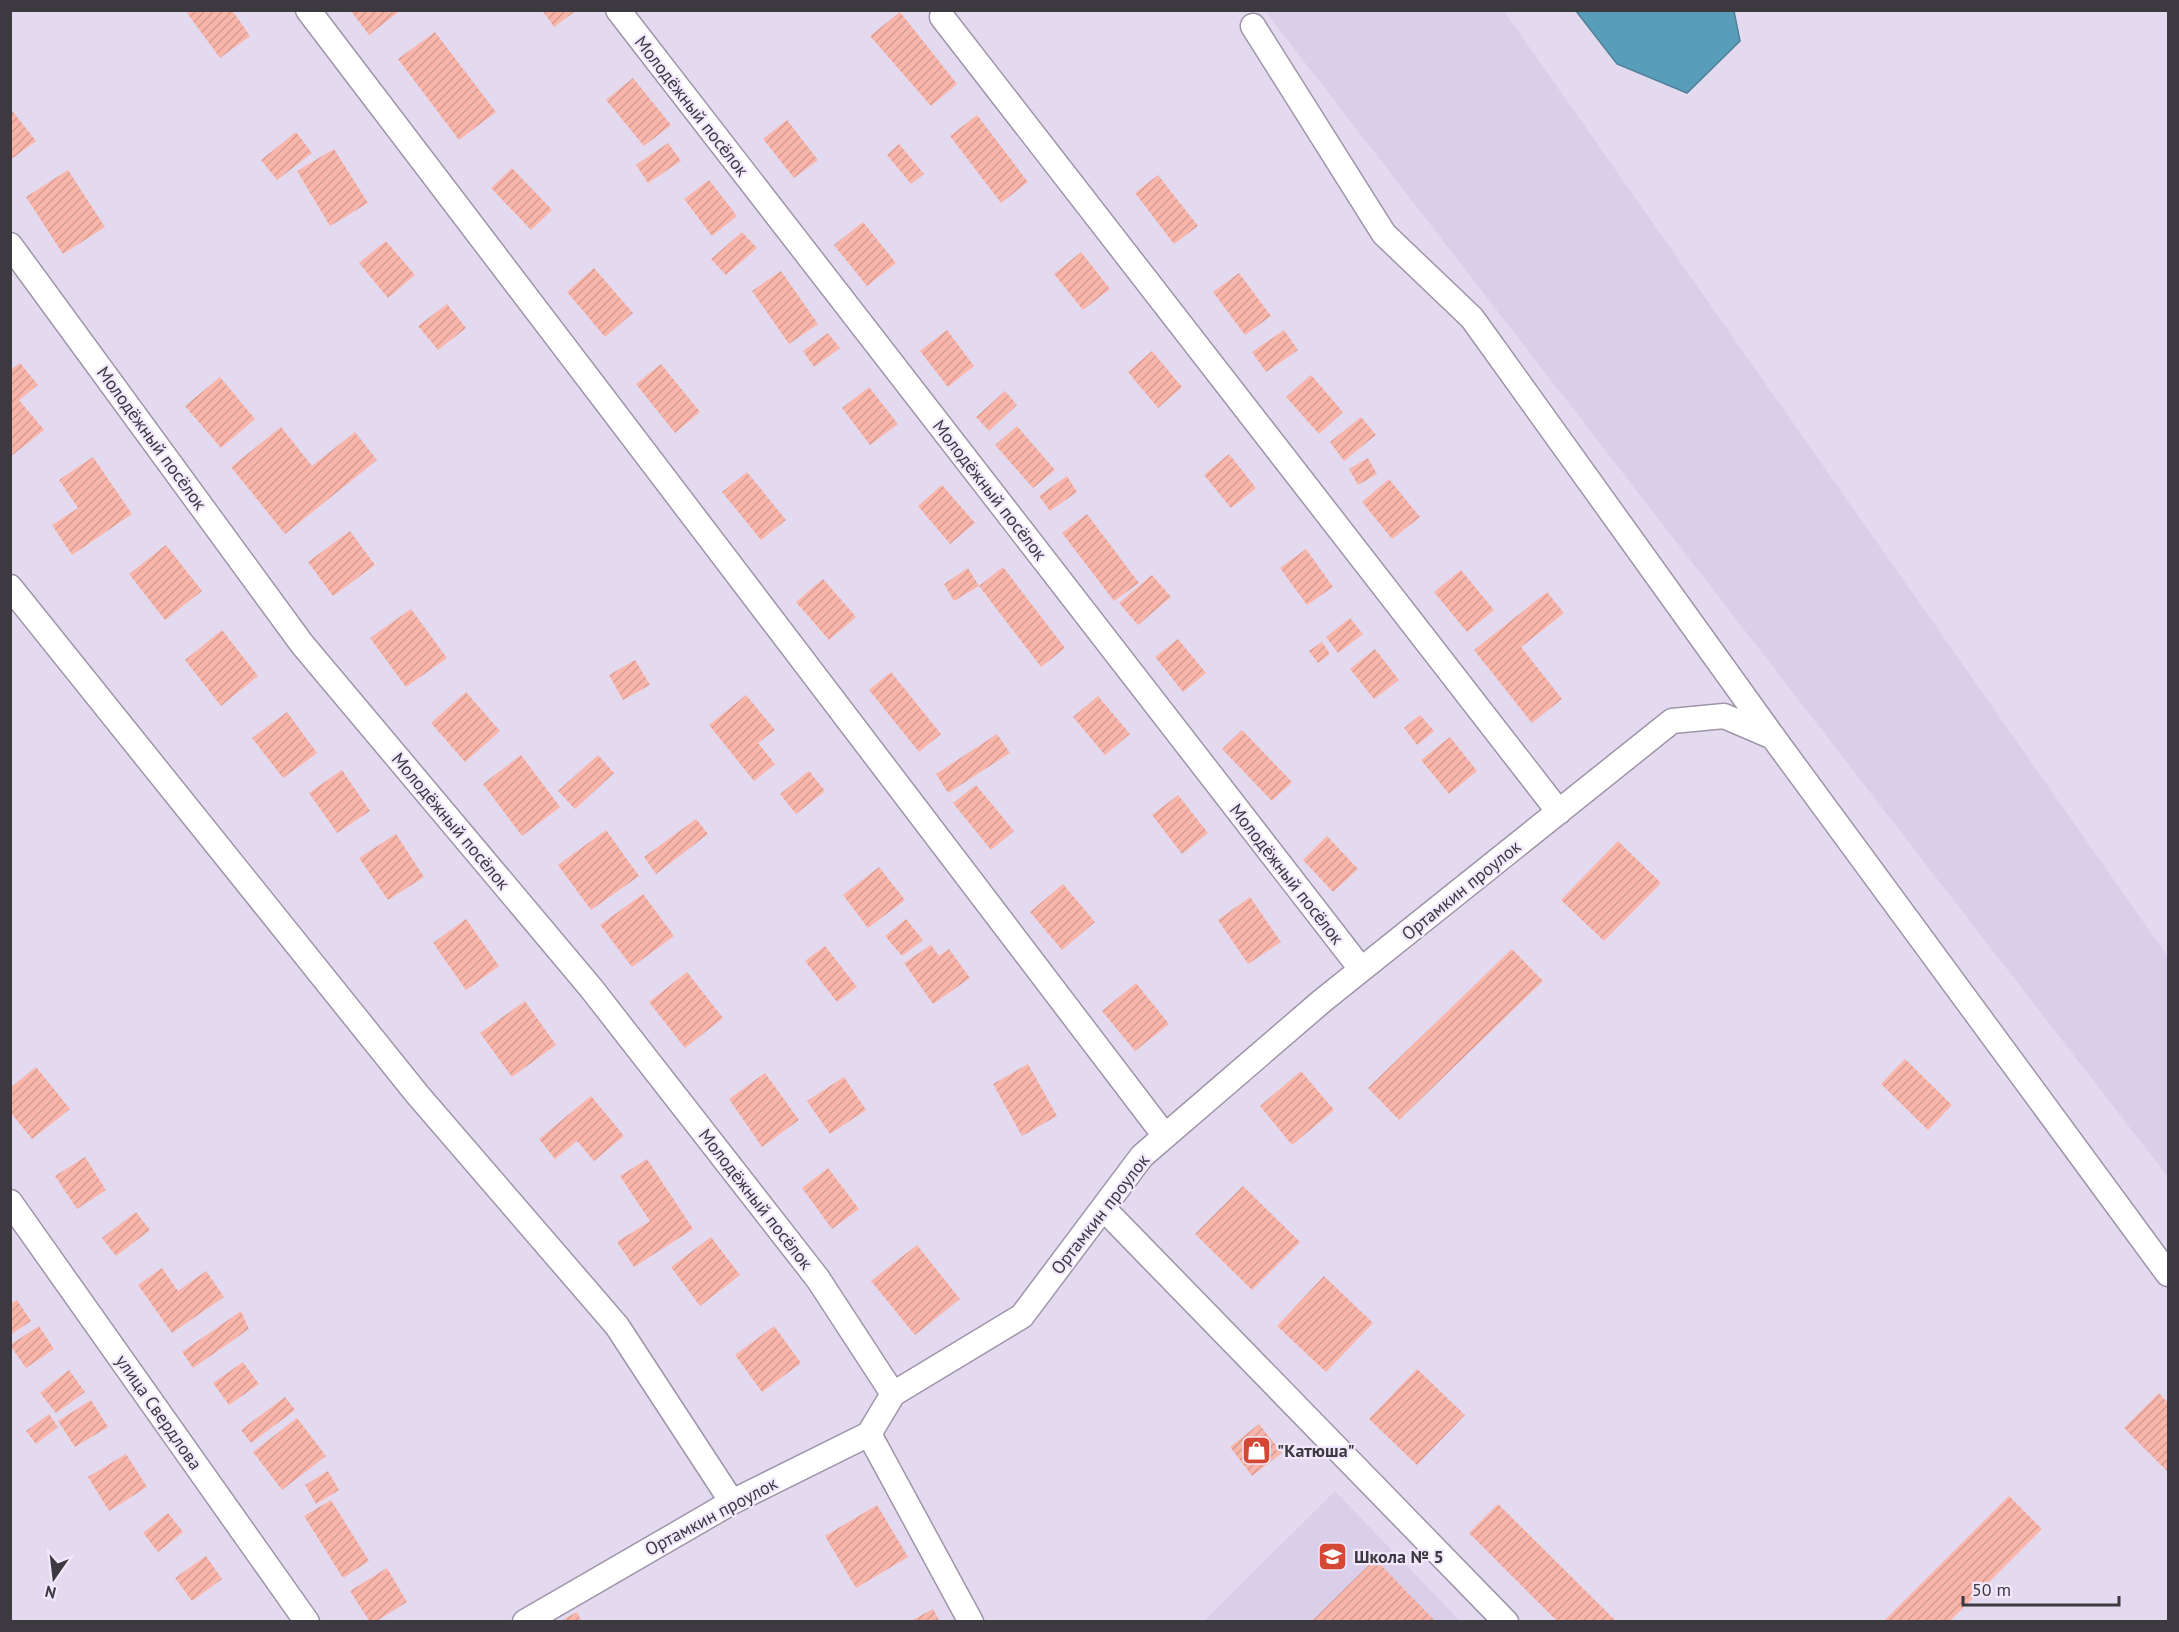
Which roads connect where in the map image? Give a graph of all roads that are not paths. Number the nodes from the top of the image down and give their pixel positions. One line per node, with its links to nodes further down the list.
1 (308, 10): 10 (street)
2 (618, 10): 9 (street, Молодёжный посёлок)
3 (942, 17): 8 (street)
4 (1253, 26): 7 (street)
5 (10, 245): 14 (street, Молодёжный посёлок)
6 (10, 587): 16 (street)
7 (1773, 737): 8 (street, Ортамкин проулок); 13 (street)
8 (1559, 812): 9 (street, Ортамкин проулок)
9 (1361, 969): 10 (street, Ортамкин проулок)
10 (1165, 1136): 12 (street, Ортамкин проулок)
11 (10, 1202): 17 (street, улица Свердлова)
12 (1103, 1208): 14 (street, Ортамкин проулок); 20 (street)
13 (2169, 1274)
14 (893, 1394): 15 (street, Ортамкин проулок)
15 (869, 1434): 16 (street, Ортамкин проулок); 19 (street)
16 (732, 1502): 18 (street, Ортамкин проулок)
17 (307, 1622)
18 (525, 1622)
19 (970, 1622)
20 (1506, 1622)

